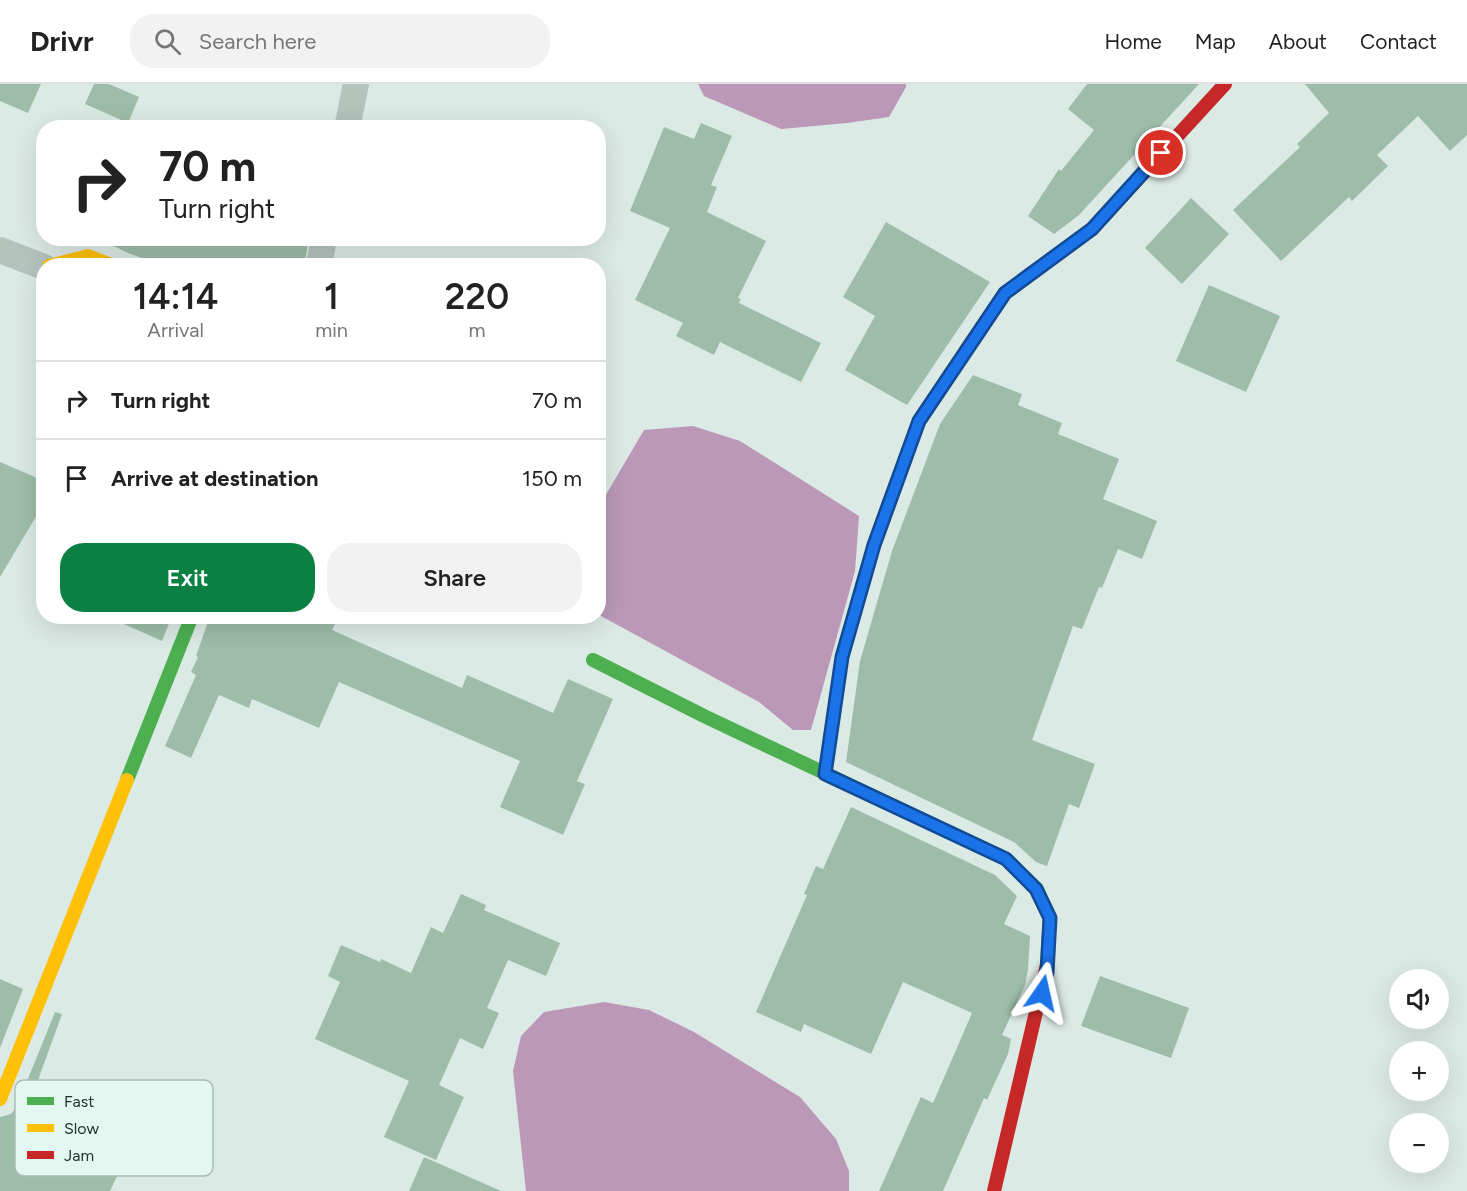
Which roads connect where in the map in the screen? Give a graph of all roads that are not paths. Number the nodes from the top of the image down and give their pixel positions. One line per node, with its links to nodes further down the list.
1 (356, 84): 3 (street)
2 (1225, 84): 8 (street)
3 (349, 120)
4 (0, 250): 5 (street)
5 (36, 264)
6 (189, 624): 9 (street)
7 (592, 660): 8 (street)
8 (825, 774): 10 (street)
9 (0, 1100)
10 (994, 1191)

